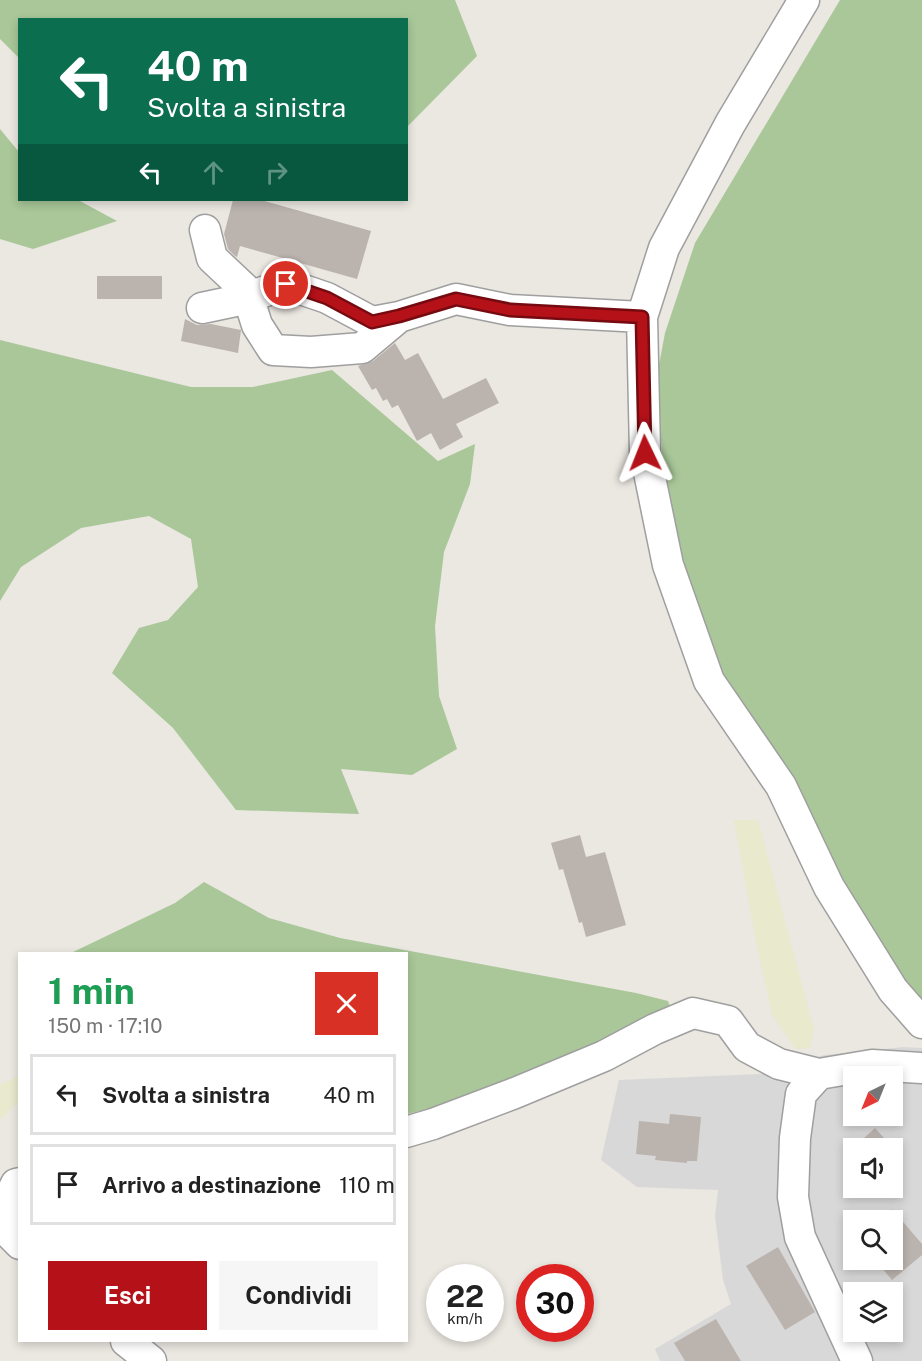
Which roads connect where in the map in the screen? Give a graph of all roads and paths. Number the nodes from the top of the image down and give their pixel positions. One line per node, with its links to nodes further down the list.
1 (804, 0): 6 (street)
2 (205, 230): 3 (street)
3 (248, 297): 4 (street); 5 (street); 5 (street)
4 (202, 308)
5 (399, 316): 6 (street)
6 (642, 317): 7 (street)
7 (922, 1023)
8 (922, 1068): 9 (street)
9 (819, 1074): 10 (street); 15 (street)
10 (408, 1131)
11 (18, 1184): 12 (street)
12 (18, 1242)
13 (127, 1342): 14 (street)
14 (151, 1361)
15 (857, 1361)

